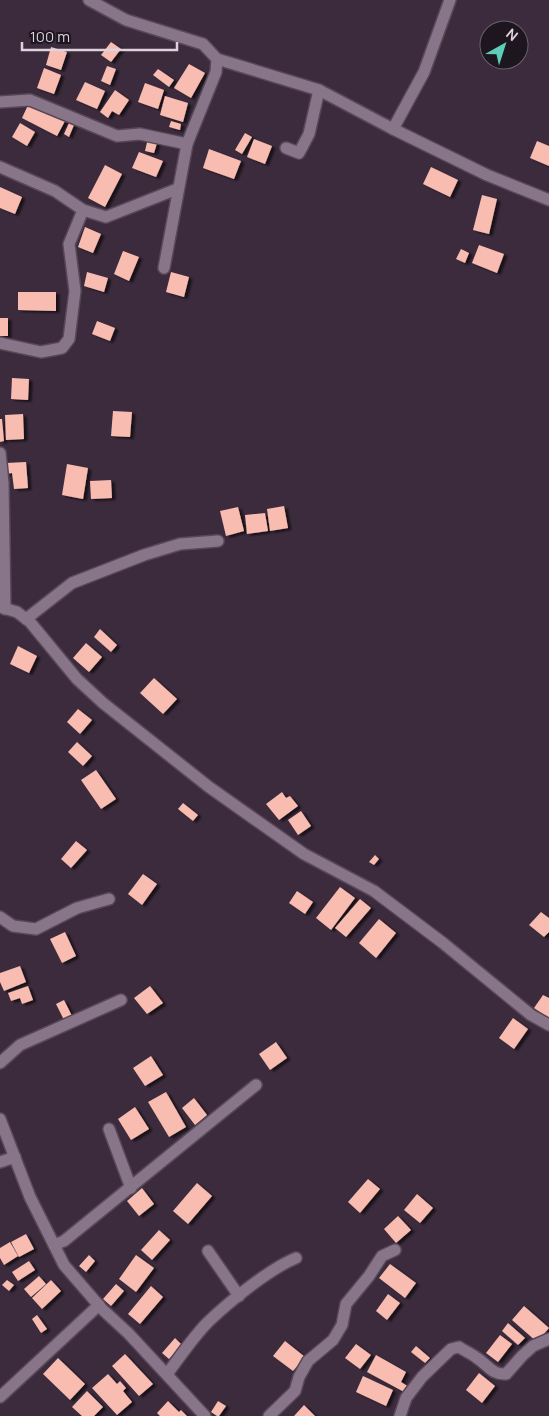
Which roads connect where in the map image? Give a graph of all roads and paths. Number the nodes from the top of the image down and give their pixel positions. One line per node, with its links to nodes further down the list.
1 (89, 0): 3 (street)
2 (450, 0): 6 (street)
3 (217, 59): 4 (street); 7 (street)
4 (319, 90): 6 (street); 8 (street)
5 (0, 102): 7 (street)
6 (392, 129): 11 (street)
7 (187, 144): 10 (street)
8 (286, 148)
9 (1, 169): 12 (street)
10 (178, 188): 12 (street); 13 (street)
11 (549, 200)
12 (83, 210): 14 (street)
13 (164, 268)
14 (0, 343)
15 (0, 453): 17 (street)
16 (218, 541): 18 (street)
17 (3, 608): 18 (street)
18 (26, 619): 22 (street)
19 (109, 899): 20 (street)
20 (0, 917)
21 (121, 1000): 23 (street)
22 (549, 1025)
23 (0, 1063)
24 (256, 1085): 29 (street)
25 (0, 1119): 27 (street)
26 (109, 1129): 29 (street)
27 (15, 1157): 28 (street); 30 (street)
28 (0, 1162)
29 (131, 1188): 30 (street)
30 (54, 1245): 35 (street)
31 (395, 1250): 40 (street)
32 (208, 1251): 34 (street)
33 (296, 1258): 34 (street)
34 (239, 1296): 37 (street)
35 (99, 1305): 37 (street); 38 (street)
36 (549, 1339): 41 (street)
37 (167, 1374): 39 (street)
38 (0, 1397)
39 (205, 1416)
40 (269, 1416)
41 (400, 1416)

